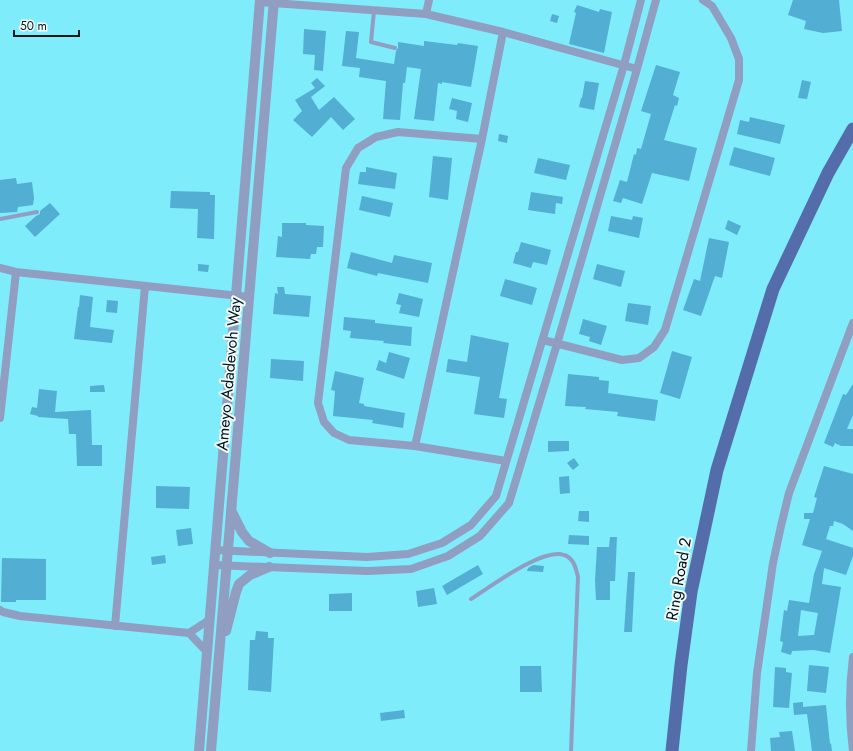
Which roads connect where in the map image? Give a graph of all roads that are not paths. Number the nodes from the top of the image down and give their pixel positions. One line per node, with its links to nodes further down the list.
1 (428, 0): 8 (street)
2 (641, 0): 11 (street)
3 (656, 0): 12 (street)
4 (703, 0): 24 (street)
5 (259, 1): 6 (street); 20 (street, Ameyo Adadevoh Way)
6 (274, 2): 7 (street); 21 (street, Ameyo Adadevoh Way)
7 (374, 10): 8 (street); 10 (lane)
8 (426, 14): 9 (street)
9 (503, 32): 11 (street); 14 (street)
10 (395, 48)
11 (624, 65): 12 (street); 23 (street)
12 (637, 69): 24 (street)
13 (853, 129): 46 (main road, Ring Road 2)
14 (482, 139): 26 (street); 26 (street)
15 (37, 212): 16 (lane)
16 (0, 219)
17 (0, 268): 18 (street)
18 (16, 272): 19 (street); 25 (street)
19 (145, 286): 20 (street); 38 (street)
20 (236, 296): 21 (street); 29 (street, Ameyo Adadevoh Way)
21 (249, 297): 28 (street, Ameyo Adadevoh Way)
22 (853, 323): 47 (street)
23 (543, 340): 24 (street); 27 (street)
24 (557, 344): 34 (street)
25 (0, 418)
26 (415, 446): 27 (street)
27 (506, 461): 31 (street)
28 (231, 510): 30 (street, Ameyo Adadevoh Way); 31 (street)
29 (215, 550): 30 (street); 32 (street, Ameyo Adadevoh Way)
30 (228, 551): 31 (street); 33 (street, Ameyo Adadevoh Way)
31 (270, 553)
32 (214, 565): 33 (street); 37 (street, Ameyo Adadevoh Way)
33 (226, 565): 34 (street); 42 (street, Ameyo Adadevoh Way)
34 (269, 567): 42 (street)
35 (471, 599): 45 (lane)
36 (0, 610): 38 (street)
37 (209, 620): 39 (street); 40 (street, Ameyo Adadevoh Way)
38 (115, 626): 39 (street)
39 (189, 633): 40 (street)
40 (207, 652): 43 (street, Ameyo Adadevoh Way)
41 (853, 657): 48 (street)
42 (218, 660): 44 (street, Ameyo Adadevoh Way)
43 (199, 751)
44 (211, 751)
45 (571, 751)
46 (672, 751)
47 (751, 751)
48 (853, 751)

